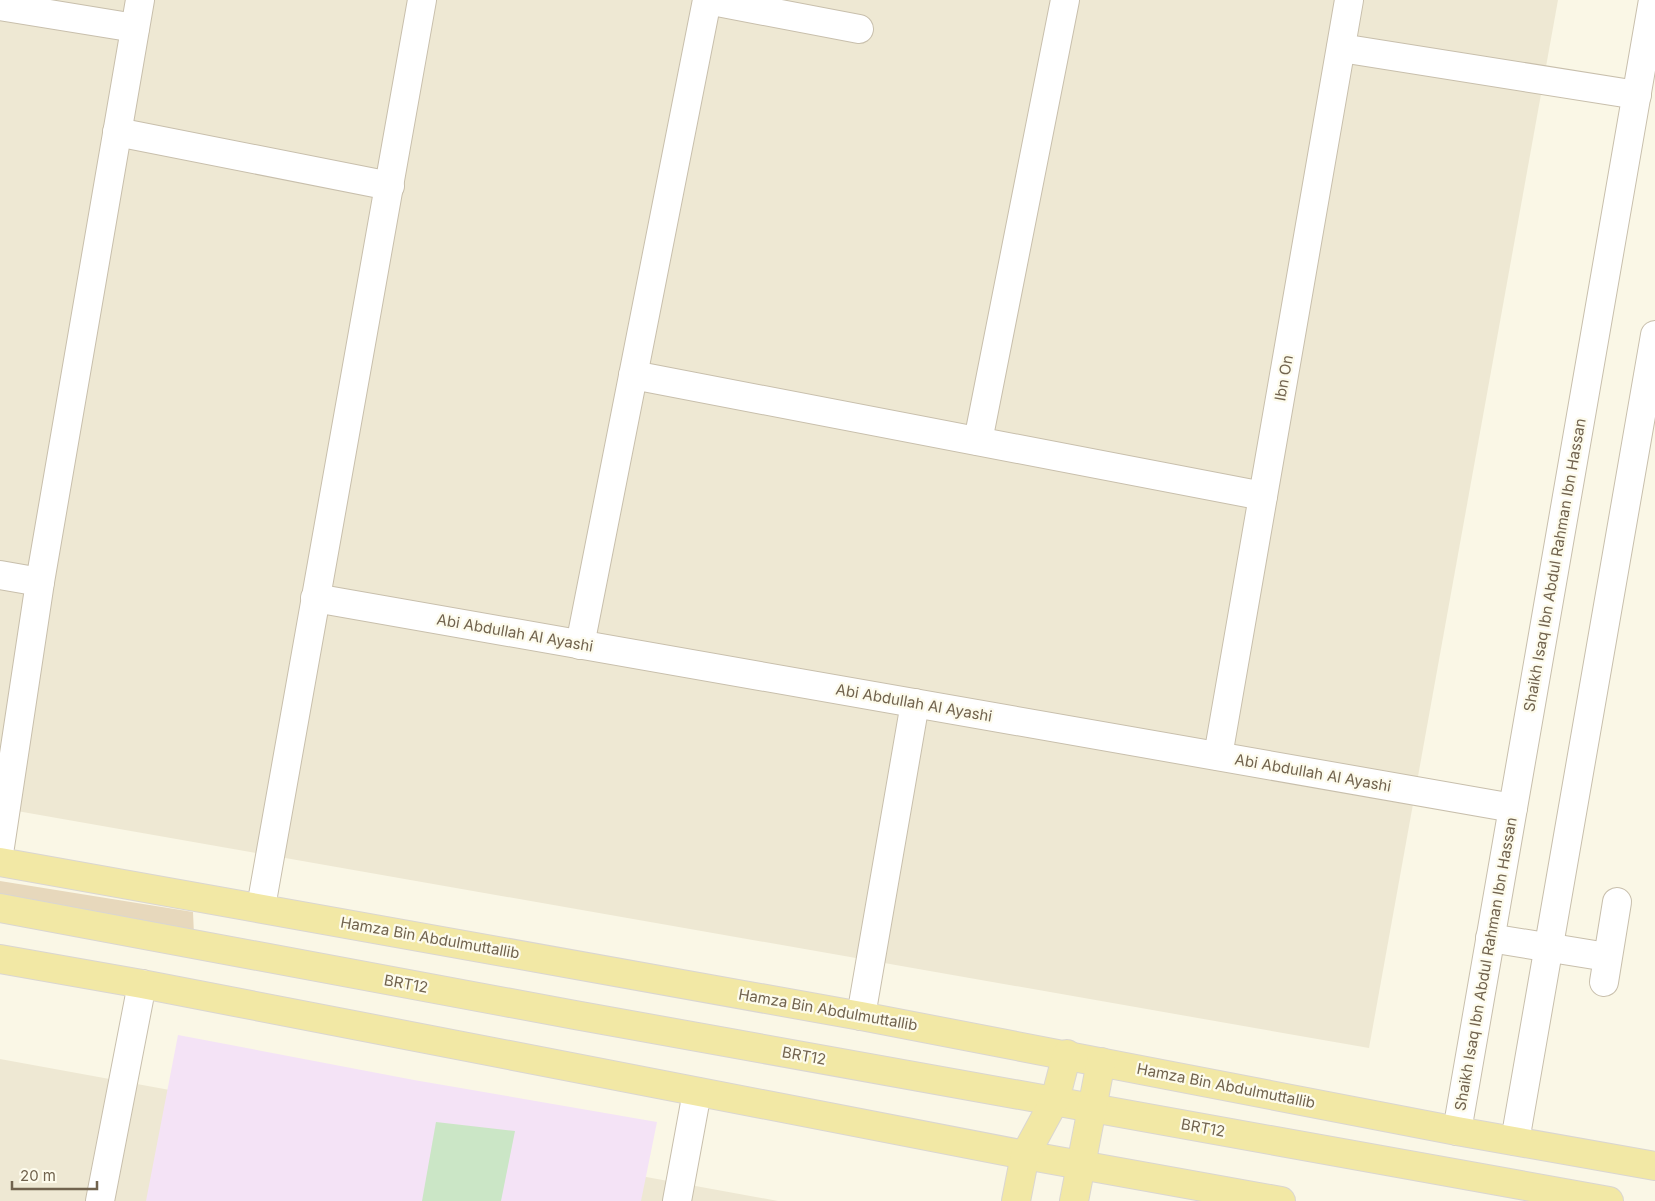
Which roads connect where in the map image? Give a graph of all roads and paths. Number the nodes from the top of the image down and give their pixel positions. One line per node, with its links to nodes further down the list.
1 (140, 0): 8 (street)
2 (422, 0): 13 (street)
3 (707, 0): 9 (street); 15 (street)
4 (1065, 0): 17 (street)
5 (1349, 0): 10 (street, Ibn On)
6 (1654, 0): 11 (street, Shaikh Isaq Ibn Abdul Rahman Ibn Hassan)
7 (0, 6): 8 (street)
8 (135, 28): 12 (street)
9 (859, 30)
10 (1341, 48): 11 (street); 18 (street, Ibn On)
11 (1637, 95): 25 (street, Shaikh Isaq Ibn Abdul Rahman Ibn Hassan)
12 (117, 132): 13 (street); 20 (street)
13 (390, 186): 21 (street)
14 (1655, 335): 16 (street)
15 (633, 375): 17 (street); 22 (street)
16 (1649, 401): 32 (street)
17 (978, 441): 18 (street)
18 (1263, 496): 24 (street, Ibn On)
19 (0, 575): 20 (street)
20 (40, 582): 26 (street)
21 (315, 598): 22 (street, Abi Abdullah Al Ayashi); 29 (street)
22 (580, 645): 23 (street, Abi Abdullah Al Ayashi)
23 (915, 703): 24 (street, Abi Abdullah Al Ayashi); 35 (street)
24 (1218, 756): 25 (street, Abi Abdullah Al Ayashi)
25 (1513, 808): 31 (street, Shaikh Isaq Ibn Abdul Rahman Ibn Hassan)
26 (0, 847)
27 (0, 862): 29 (main road, Hamza Bin Abdulmuttallib)
28 (1617, 902): 32 (street)
29 (261, 907): 35 (main road, Hamza Bin Abdulmuttallib)
30 (0, 908): 39 (main road, BRT12)
31 (1490, 938): 32 (street); 41 (street, Shaikh Isaq Ibn Abdul Rahman Ibn Hassan)
32 (1549, 947): 42 (street)
33 (0, 959): 34 (main road)
34 (142, 984): 38 (main road); 46 (street)
35 (860, 1016): 36 (main road, Hamza Bin Abdulmuttallib)
36 (1067, 1054): 37 (main road, Hamza Bin Abdulmuttallib); 39 (main road)
37 (1101, 1062): 40 (main road); 41 (main road, Hamza Bin Abdulmuttallib)
38 (697, 1092): 43 (main road); 47 (street)
39 (1055, 1100): 40 (main road, BRT12); 43 (main road)
40 (1091, 1108): 44 (main road); 51 (main road, BRT12)
41 (1457, 1131): 42 (main road, Hamza Bin Abdulmuttallib)
42 (1515, 1141): 45 (main road, Hamza Bin Abdulmuttallib)
43 (1025, 1155): 44 (main road); 48 (main road)
44 (1080, 1165): 49 (main road); 50 (main road)
45 (1655, 1166)
46 (100, 1201)
47 (677, 1201)
48 (1016, 1201)
49 (1074, 1201)
50 (1281, 1201)
51 (1609, 1201)

